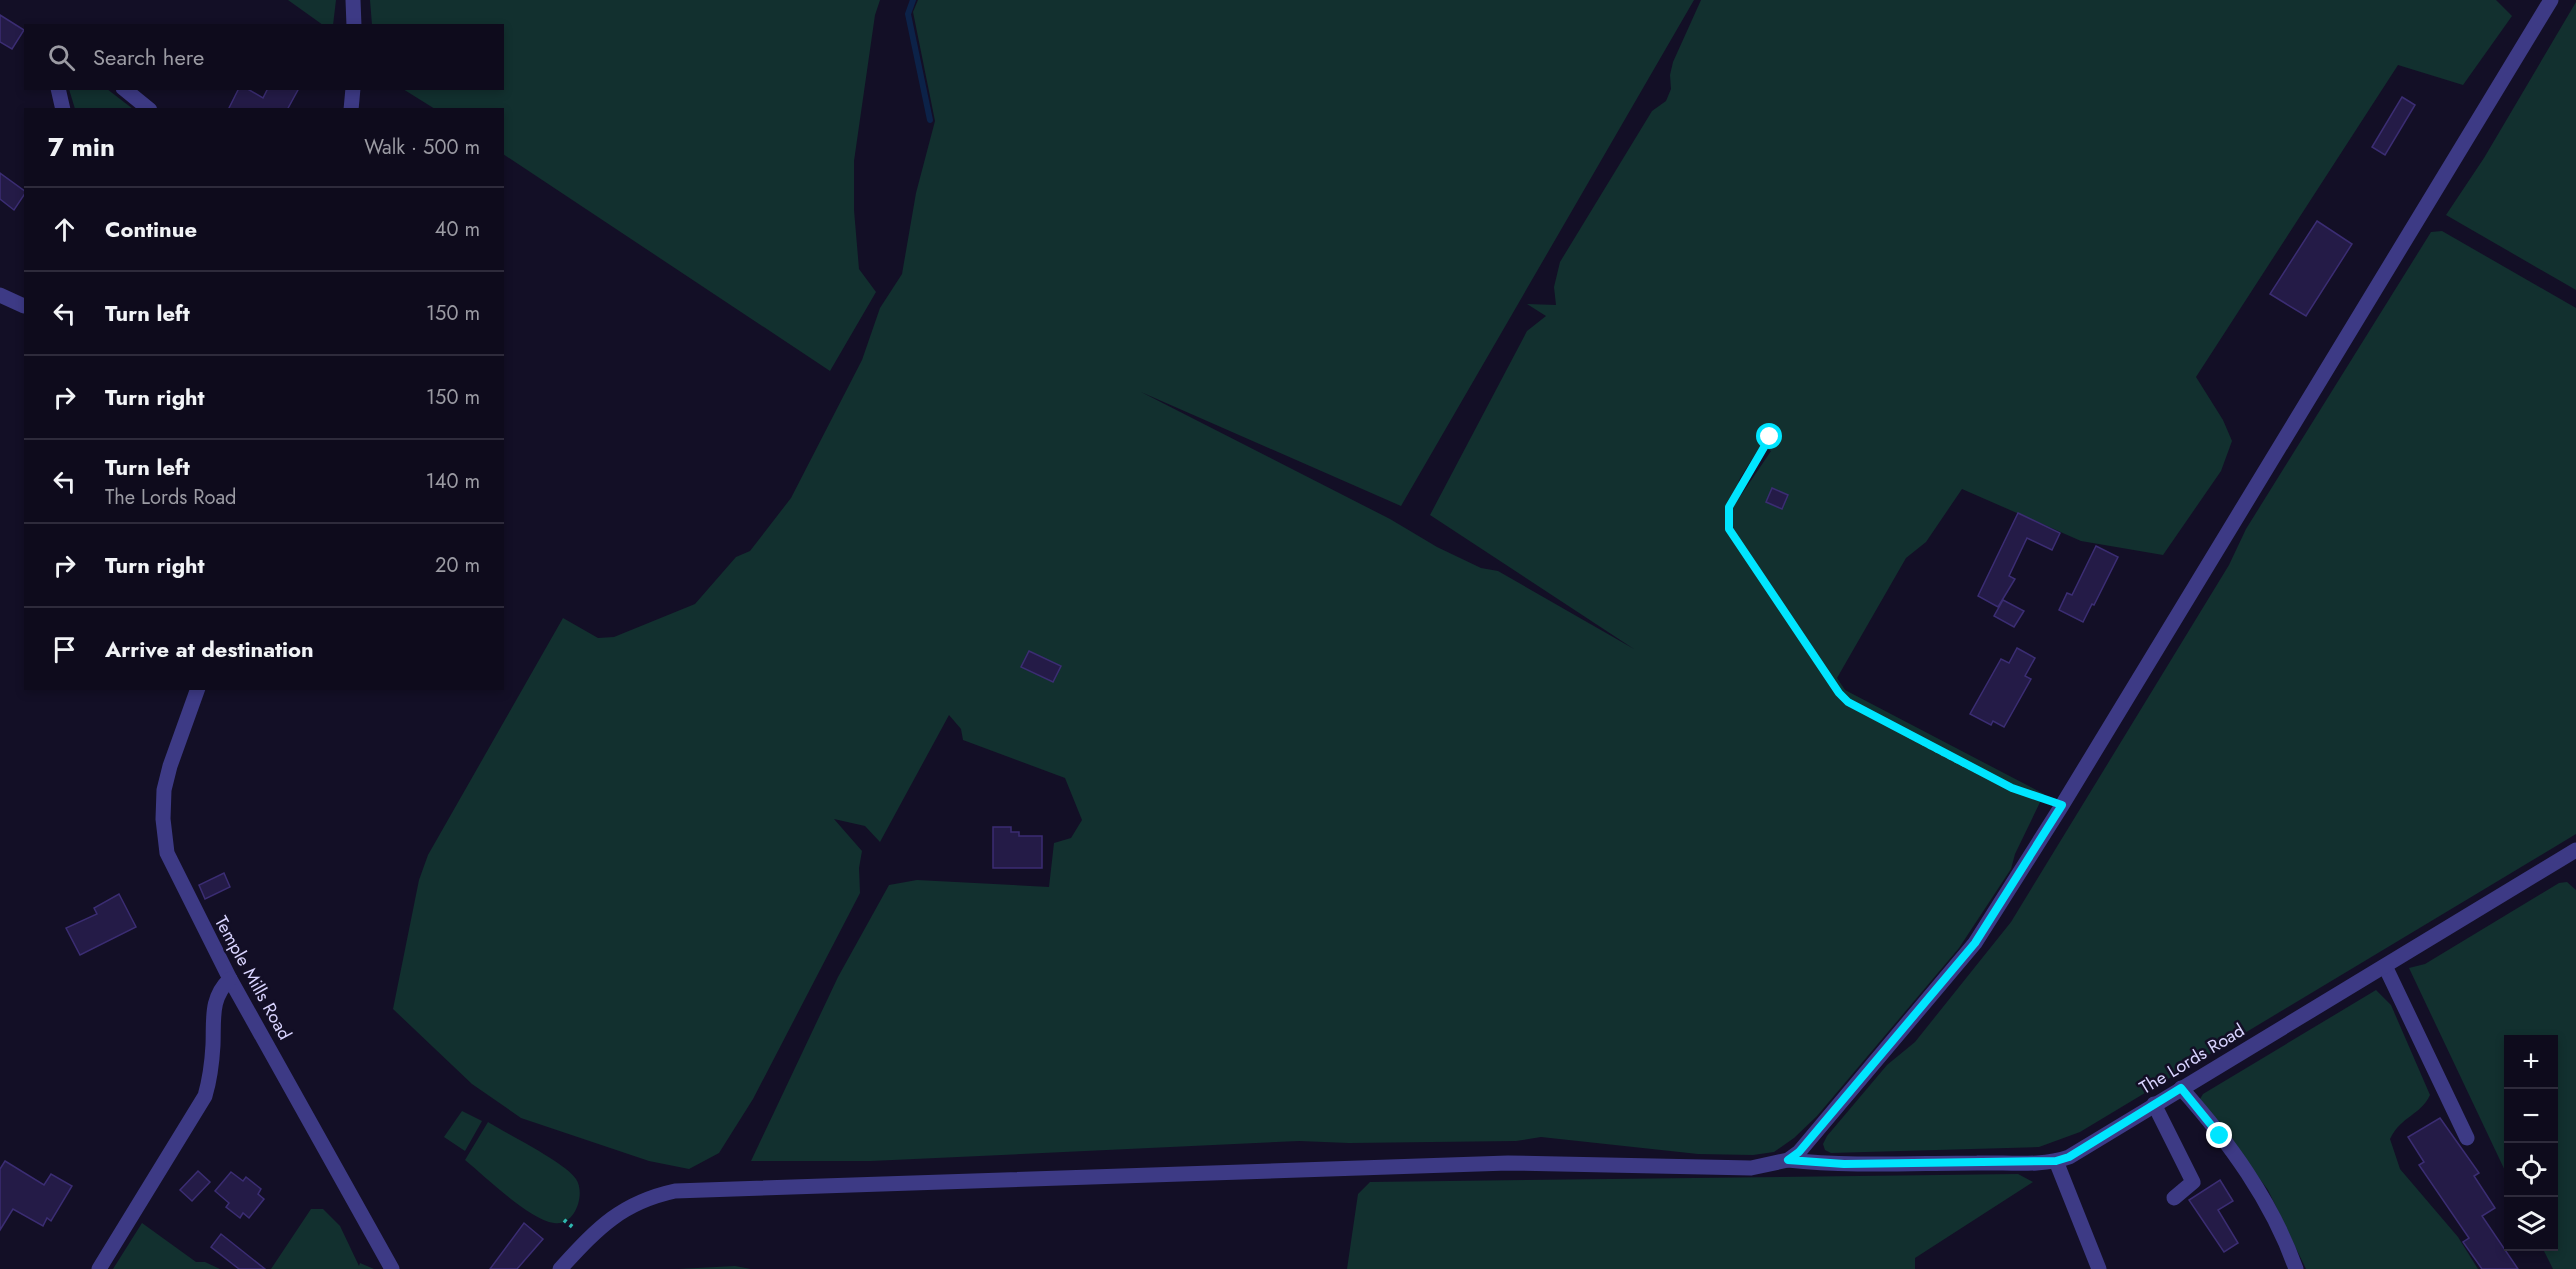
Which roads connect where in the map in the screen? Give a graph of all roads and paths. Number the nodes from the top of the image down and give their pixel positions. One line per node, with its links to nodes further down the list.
1 (353, 0): 3 (street)
2 (2551, 0): 14 (street)
3 (354, 24)
4 (58, 90): 7 (street)
5 (125, 90): 8 (street)
6 (352, 90): 9 (street)
7 (63, 108)
8 (148, 108)
9 (351, 108)
10 (0, 295): 11 (street)
11 (24, 305)
12 (1770, 437): 14 (path)
13 (197, 690): 17 (street, Temple Mills Road)
14 (2062, 805): 21 (street)
15 (2575, 852): 16 (street, The Lords Road)
16 (2385, 966): 18 (street, The Lords Road); 20 (street)
17 (230, 979): 24 (street); 25 (street, Temple Mills Road)
18 (2181, 1088): 19 (street, The Lords Road); 28 (street)
19 (2154, 1104): 22 (street, The Lords Road); 23 (street)
20 (2467, 1138)
21 (1788, 1160): 22 (street, The Lords Road); 26 (street)
22 (2056, 1161): 27 (street)
23 (2174, 1198)
24 (99, 1269)
25 (392, 1269)
26 (560, 1269)
27 (2099, 1269)
28 (2296, 1269)

